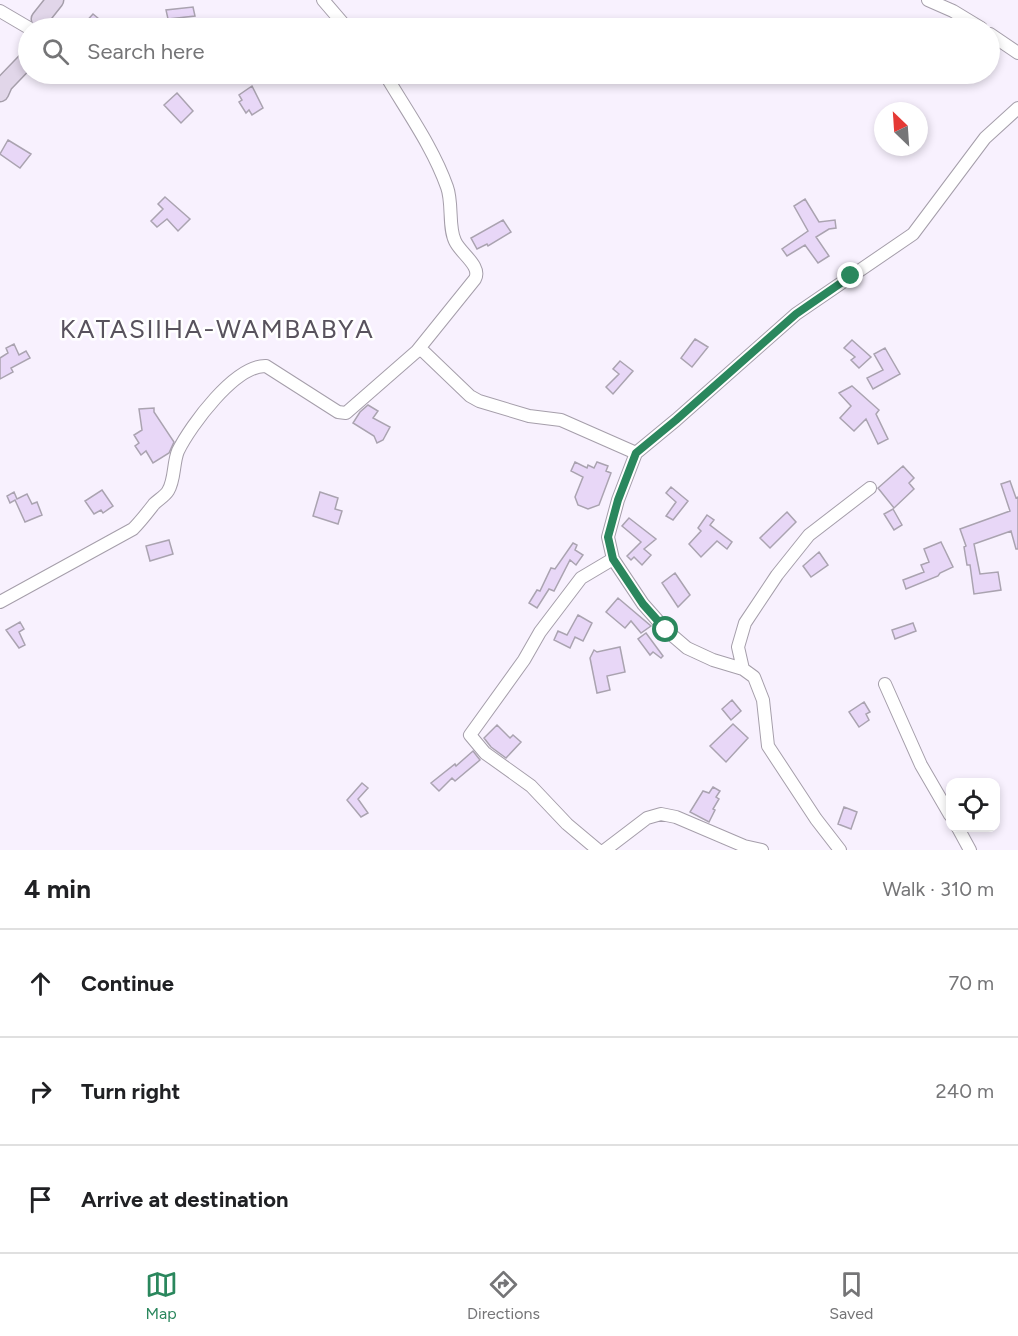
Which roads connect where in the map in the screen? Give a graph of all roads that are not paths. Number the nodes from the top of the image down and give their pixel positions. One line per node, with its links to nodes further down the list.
1 (55, 0): 5 (street)
2 (323, 0): 6 (street)
3 (928, 0): 7 (street)
4 (0, 11): 8 (street)
5 (41, 18)
6 (338, 18)
7 (965, 18)
8 (18, 22)
9 (1000, 41): 10 (street)
10 (1018, 53)
11 (18, 69): 13 (street)
12 (391, 84): 15 (street)
13 (0, 93)
14 (1018, 108): 16 (street)
15 (417, 351): 16 (street); 19 (street)
16 (636, 453): 18 (street)
17 (870, 488): 20 (street)
18 (613, 559): 20 (street); 24 (street)
19 (0, 602)
20 (743, 669): 27 (street)
21 (885, 684): 22 (street)
22 (946, 807)
23 (959, 832): 28 (street)
24 (598, 850)
25 (605, 850): 26 (street)
26 (762, 850)
27 (840, 850)
28 (970, 850)

